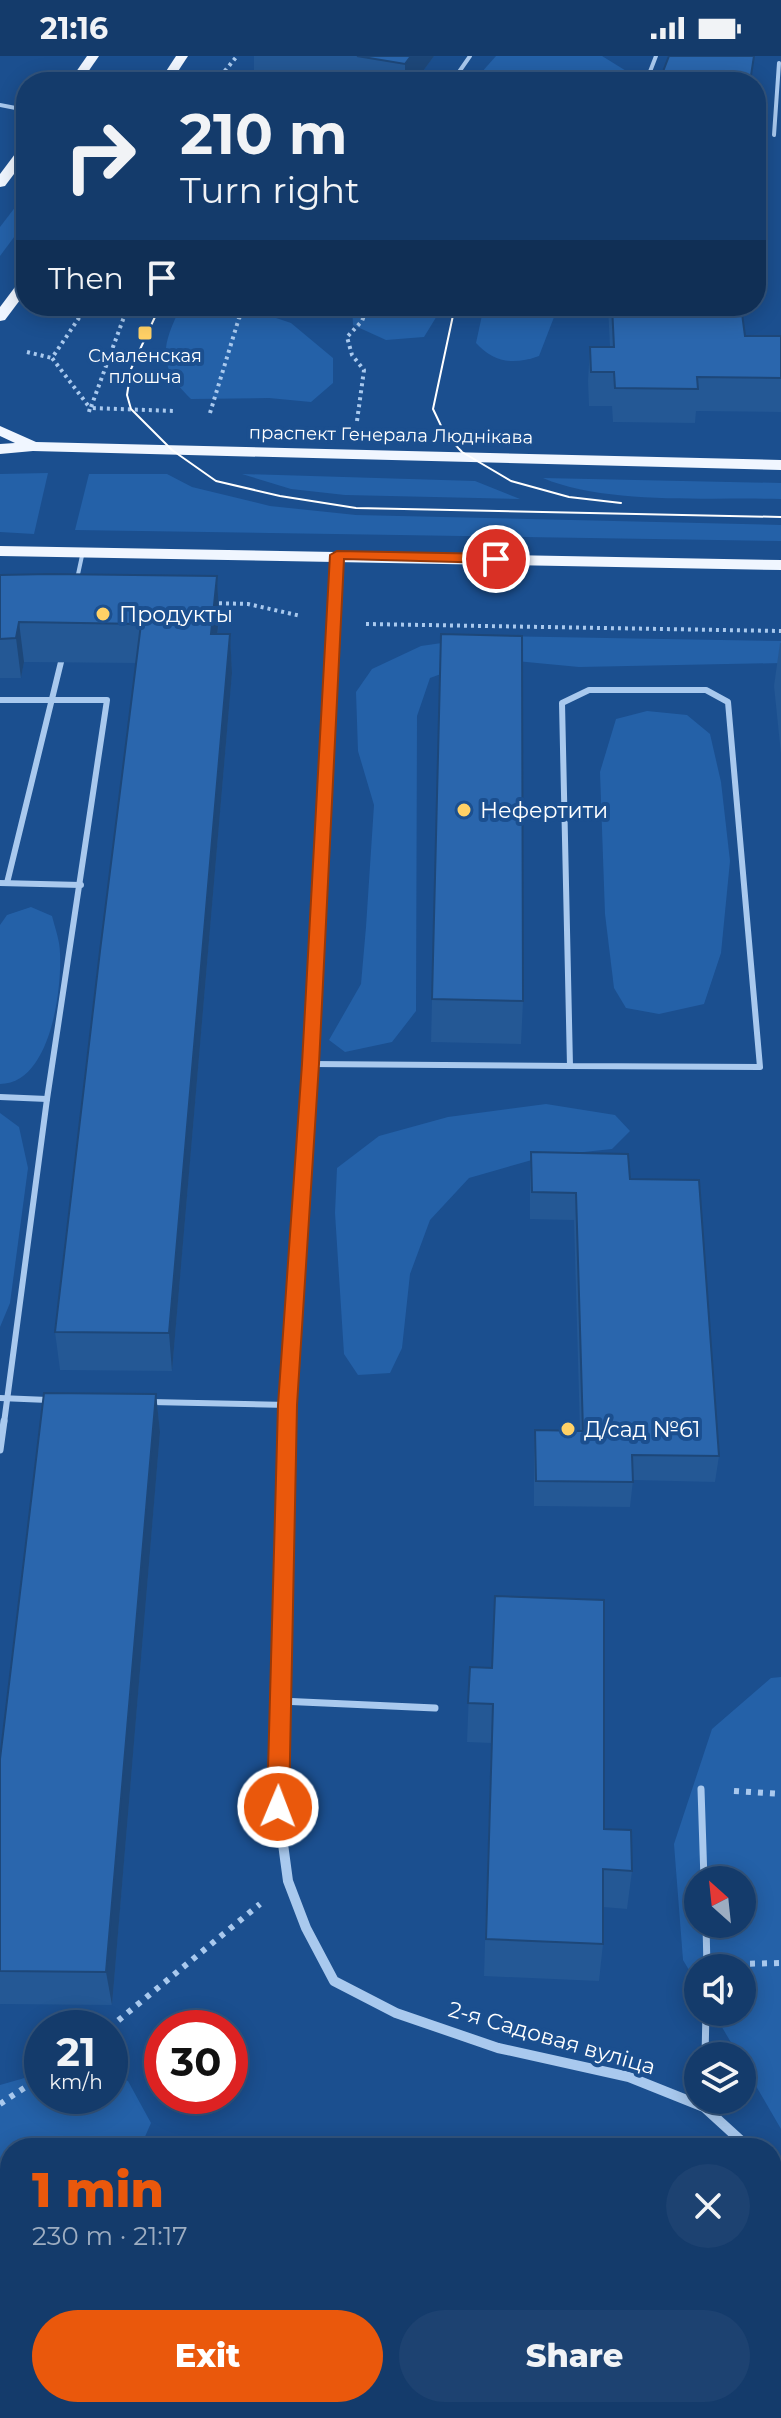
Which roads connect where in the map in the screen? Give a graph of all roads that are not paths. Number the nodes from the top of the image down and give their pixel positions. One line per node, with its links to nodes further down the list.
1 (779, 56): 2 (lane)
2 (780, 64): 3 (lane)
3 (774, 135)
4 (16, 159): 6 (main road)
5 (16, 162): 7 (main road)
6 (0, 175)
7 (0, 183)
8 (16, 295): 9 (main road)
9 (0, 317)
10 (0, 430): 11 (main road)
11 (33, 446): 12 (main road, праспект Генерала Люднікава); 13 (main road, праспект Генерала Люднікава)
12 (0, 449)
13 (781, 465)
14 (0, 551): 15 (main road)
15 (83, 551): 16 (main road); 18 (lane)
16 (337, 555): 17 (main road); 24 (street, 2-я Садовая вуліца)
17 (781, 565)
18 (75, 588)
19 (61, 662): 20 (lane)
20 (54, 698): 21 (lane); 22 (lane); 23 (lane)
21 (0, 700)
22 (3, 883): 23 (lane)
23 (81, 885): 27 (lane)
24 (311, 1064): 25 (lane); 32 (street, 2-я Садовая вуліца)
25 (570, 1066): 25 (lane)
26 (0, 1097): 27 (lane)
27 (47, 1099): 29 (lane)
28 (0, 1398): 29 (lane)
29 (9, 1399): 30 (lane); 33 (lane)
30 (55, 1400)
31 (148, 1402): 32 (lane)
32 (288, 1405): 34 (street, 2-я Садовая вуліца)
33 (0, 1450)
34 (280, 1701): 35 (lane); 38 (street, 2-я Садовая вуліца)
35 (435, 1708)
36 (701, 1789): 37 (lane)
37 (704, 1866)
38 (684, 2097)
39 (714, 2114): 40 (street, 2-я Садовая вуліца)
40 (739, 2138)

